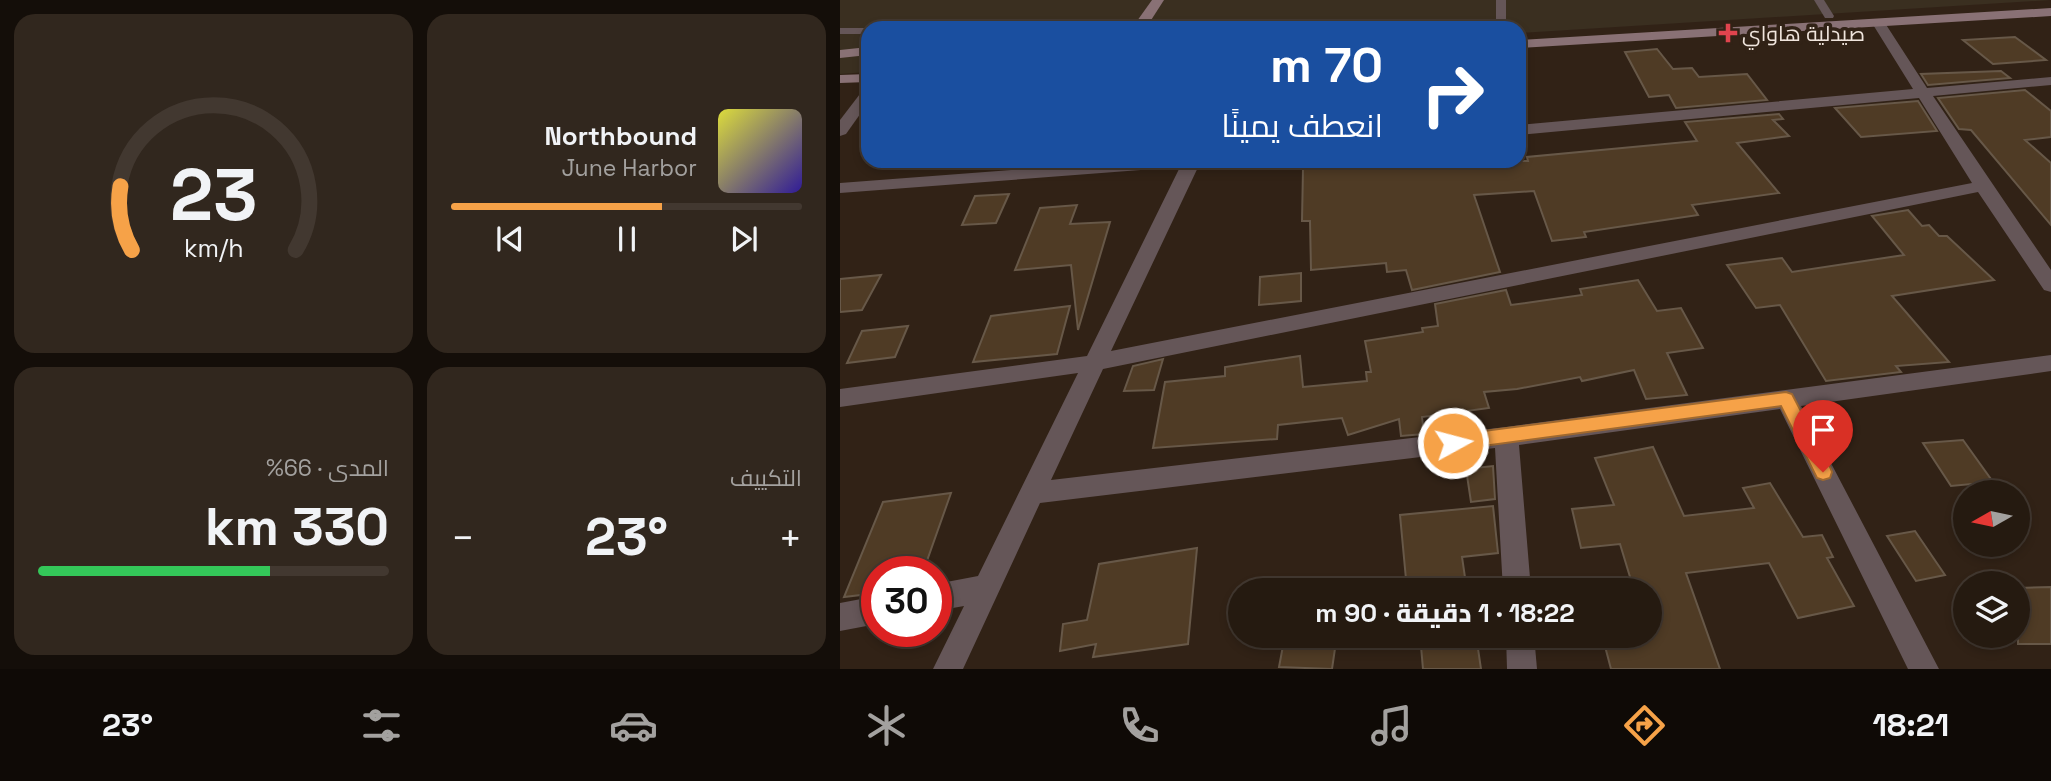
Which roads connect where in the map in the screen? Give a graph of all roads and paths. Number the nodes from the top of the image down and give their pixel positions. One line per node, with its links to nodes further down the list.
1 (1158, 0): 7 (main road)
2 (1501, 0): 8 (lane)
3 (1819, 0): 6 (lane)
4 (2051, 3): 6 (main road)
5 (2051, 12): 9 (main road)
6 (1829, 16): 12 (main road)
7 (1144, 21)
8 (1501, 21)
9 (1878, 23): 13 (main road); 19 (street)
10 (840, 31): 11 (lane)
11 (861, 31)
12 (1526, 34)
13 (1526, 44)
14 (861, 52): 15 (main road)
15 (840, 54)
16 (861, 78): 17 (main road)
17 (840, 79)
18 (2051, 81): 19 (street)
19 (1922, 93): 21 (street); 25 (street)
20 (861, 102): 22 (street)
21 (1526, 129)
22 (840, 131)
23 (1101, 168): 26 (street)
24 (1189, 168): 29 (street)
25 (1983, 186): 27 (street); 29 (street)
26 (840, 188)
27 (2044, 264): 28 (street)
28 (2051, 285)
29 (1093, 363): 31 (street); 34 (street)
30 (2051, 363): 32 (street)
31 (840, 398)
32 (1786, 399): 33 (street); 43 (street)
33 (1506, 436): 34 (street); 35 (street)
34 (1032, 493): 36 (street)
35 (1516, 578)
36 (985, 588): 37 (street); 41 (street)
37 (952, 594)
38 (861, 613): 39 (street)
39 (840, 617)
40 (1521, 648): 42 (street)
41 (948, 669)
42 (1522, 669)
43 (1924, 669)

